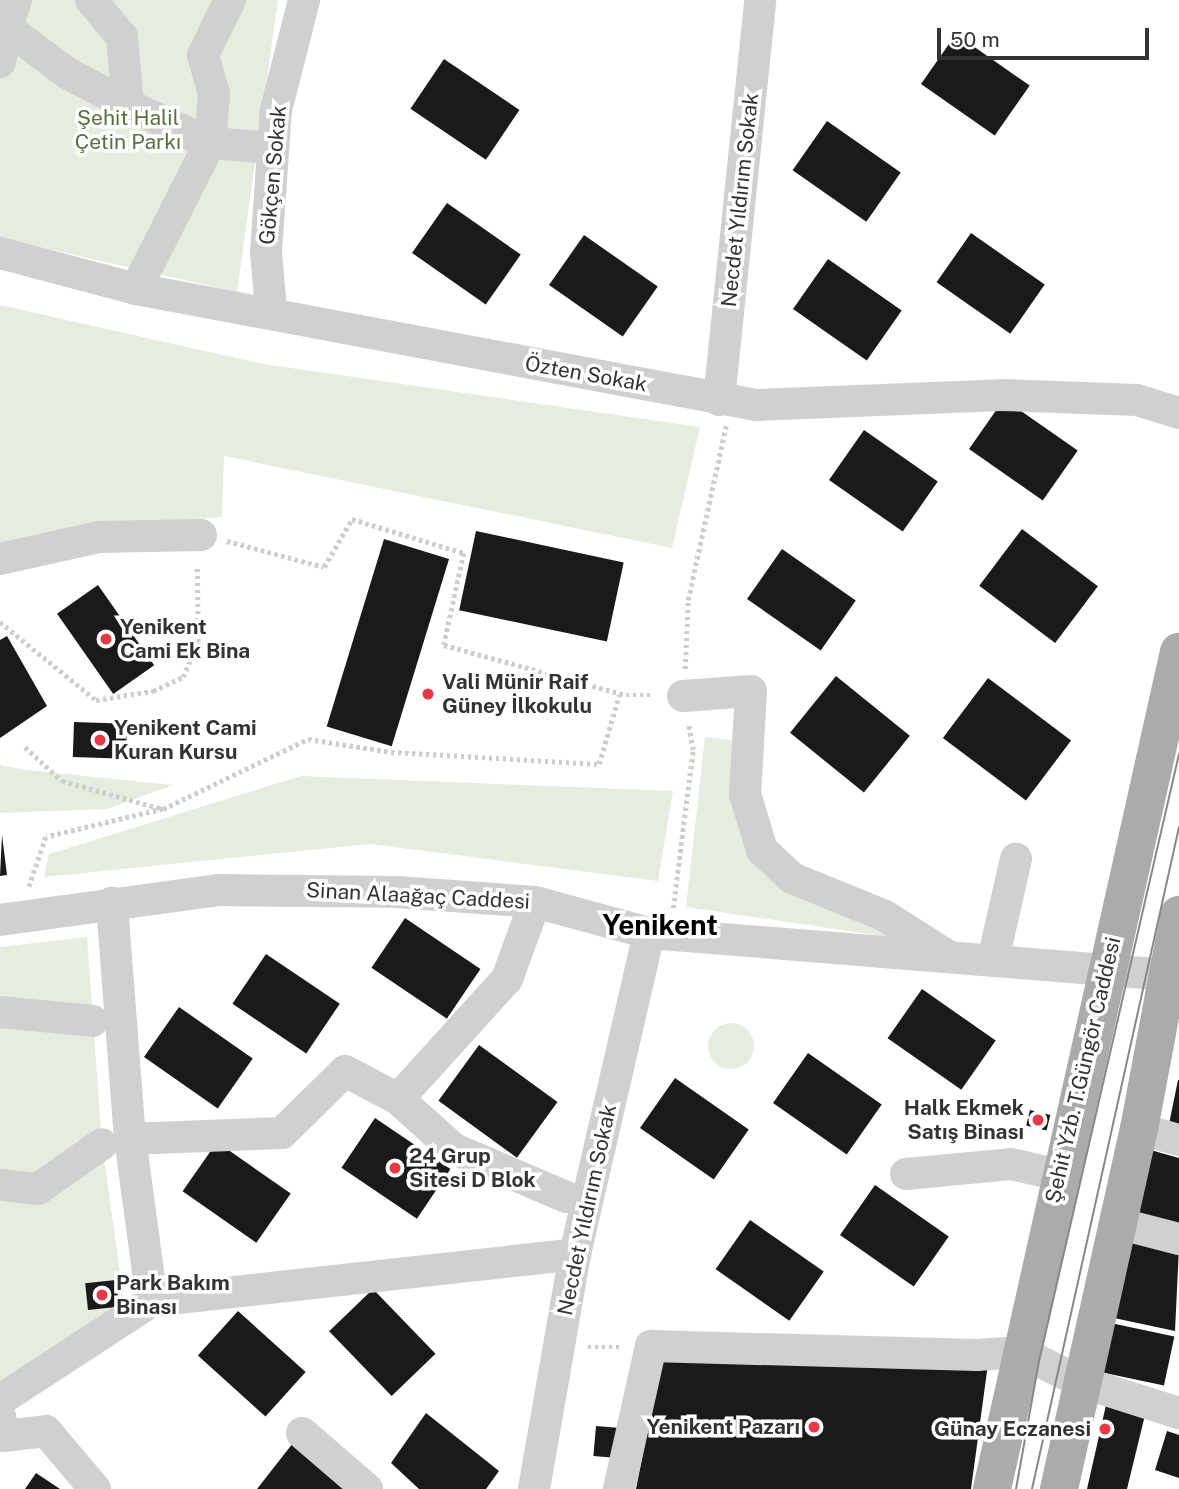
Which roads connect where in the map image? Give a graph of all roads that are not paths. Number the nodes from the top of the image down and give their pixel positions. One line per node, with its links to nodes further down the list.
1 (91, 0): 7 (street)
2 (230, 0): 8 (street)
3 (304, 0): 9 (street, Gökçen Sokak)
4 (760, 0): 13 (street, Necdet Yıldırım Sokak)
5 (12, 14): 6 (street); 7 (street)
6 (0, 62)
7 (128, 105): 8 (street)
8 (210, 143): 9 (street); 11 (street)
9 (273, 148): 12 (street, Gökçen Sokak)
10 (0, 253): 11 (street, Özten Sokak)
11 (136, 289): 12 (street, Özten Sokak)
12 (271, 310): 13 (street, Özten Sokak)
13 (725, 401): 14 (street, Özten Sokak)
14 (1179, 413)
15 (201, 535): 16 (street)
16 (0, 559)
17 (1179, 652): 27 (main road, Şehit Yzb. T.Güngör Caddesi)
18 (683, 696): 25 (street)
19 (1016, 859): 26 (street)
20 (112, 902): 21 (street, Sinan Alaağaç Caddesi); 23 (street, Sinan Alaağaç Caddesi); 35 (street)
21 (534, 902): 24 (street, Sinan Alaağaç Caddesi); 32 (street)
22 (1179, 915): 28 (main road)
23 (11, 919)
24 (659, 934): 25 (street, Sinan Alaağaç Caddesi); 42 (street, Necdet Yıldırım Sokak)
25 (949, 956): 26 (street, Sinan Alaağaç Caddesi)
26 (993, 960): 27 (street, Sinan Alaağaç Caddesi)
27 (1107, 969): 28 (street, Sinan Alaağaç Caddesi); 37 (main road, Şehit Yzb. T.Güngör Caddesi)
28 (1168, 975): 31 (main road)
29 (0, 1012): 30 (street)
30 (93, 1021)
31 (1168, 1022): 33 (main road)
32 (398, 1099): 35 (street); 39 (street)
33 (1139, 1129): 34 (street); 40 (main road)
34 (1179, 1140)
35 (116, 1142): 38 (street); 43 (street)
36 (906, 1174): 37 (street)
37 (1059, 1175): 44 (main road, Şehit Yzb. T.Güngör Caddesi)
38 (0, 1185)
39 (566, 1198)
40 (1117, 1223): 41 (street); 45 (main road)
41 (1179, 1239)
42 (575, 1254): 43 (street); 52 (street, Necdet Yıldırım Sokak)
43 (152, 1301): 46 (street)
44 (1021, 1352): 45 (street); 53 (street); 54 (main road, Şehit Yzb. T.Güngör Caddesi)
45 (1081, 1382): 47 (street); 55 (main road)
46 (0, 1401)
47 (1179, 1413)
48 (0, 1416): 50 (street)
49 (302, 1433): 51 (street)
50 (95, 1489)
51 (367, 1489)
52 (534, 1489)
53 (619, 1489)
54 (992, 1489)
55 (1059, 1489)

